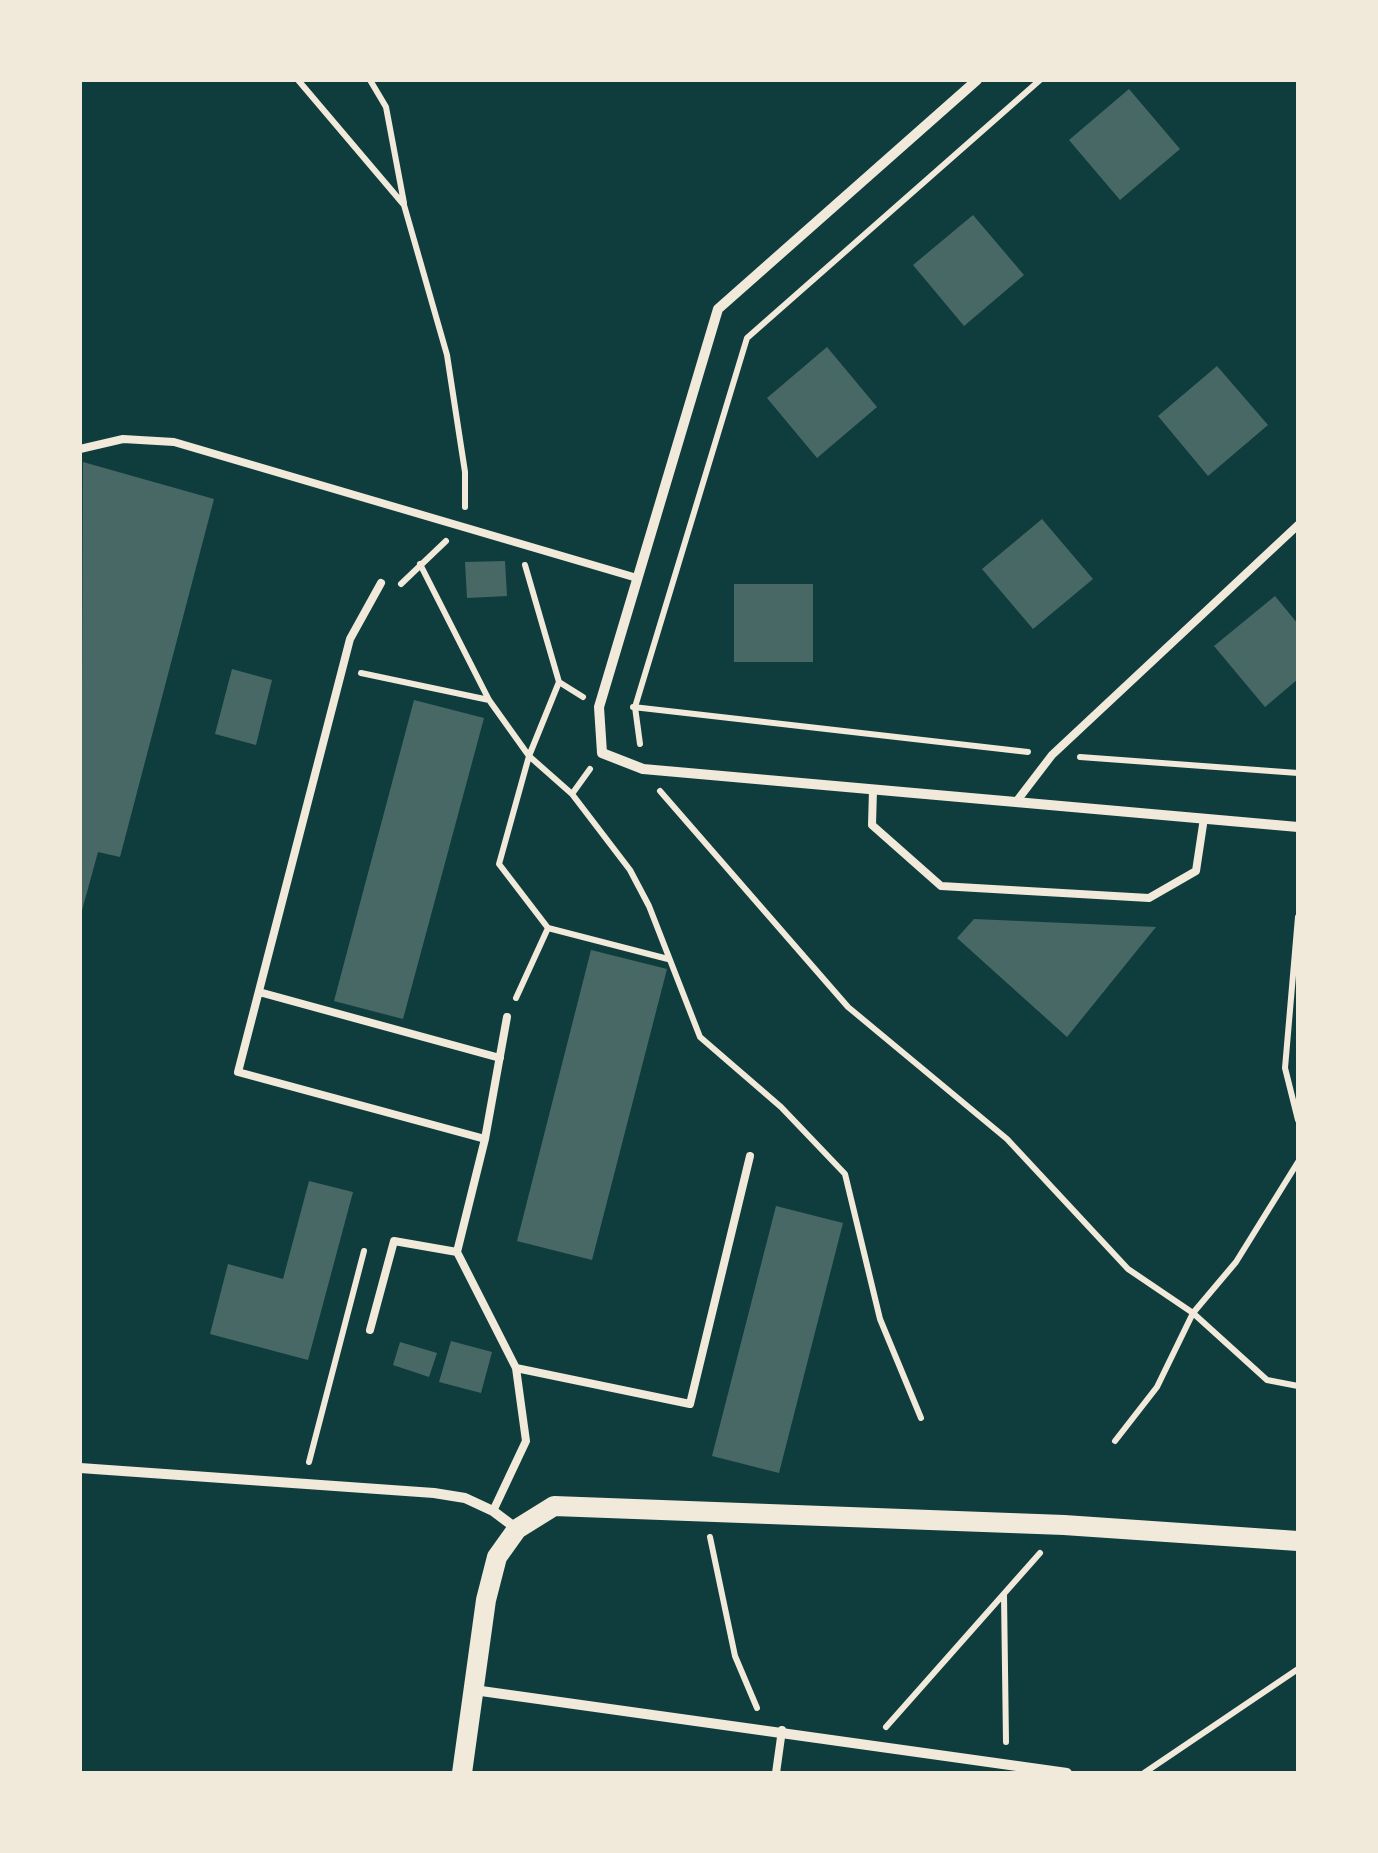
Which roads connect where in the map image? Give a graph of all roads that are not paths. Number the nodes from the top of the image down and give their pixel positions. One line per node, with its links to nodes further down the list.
1 (978, 80): 4 (street)
2 (80, 449): 4 (lane)
3 (1298, 525): 7 (lane)
4 (637, 578): 6 (street)
5 (381, 583): 10 (lane)
6 (873, 790): 7 (street); 8 (lane)
7 (1016, 802): 8 (street)
8 (1204, 818): 9 (street)
9 (1298, 827)
10 (258, 992): 12 (lane); 13 (lane)
11 (508, 1017): 12 (lane)
12 (500, 1058): 13 (lane)
13 (486, 1139): 15 (lane)
14 (750, 1156): 17 (lane)
15 (457, 1252): 16 (lane); 17 (lane)
16 (370, 1330)
17 (516, 1368): 19 (lane)
18 (80, 1468): 19 (street)
19 (493, 1510): 20 (street)
20 (517, 1528): 21 (main road); 22 (main road)
21 (1298, 1542)
22 (474, 1690): 23 (street); 24 (main road)
23 (782, 1730): 25 (lane); 26 (street)
24 (462, 1773)
25 (776, 1773)
26 (1067, 1773)

